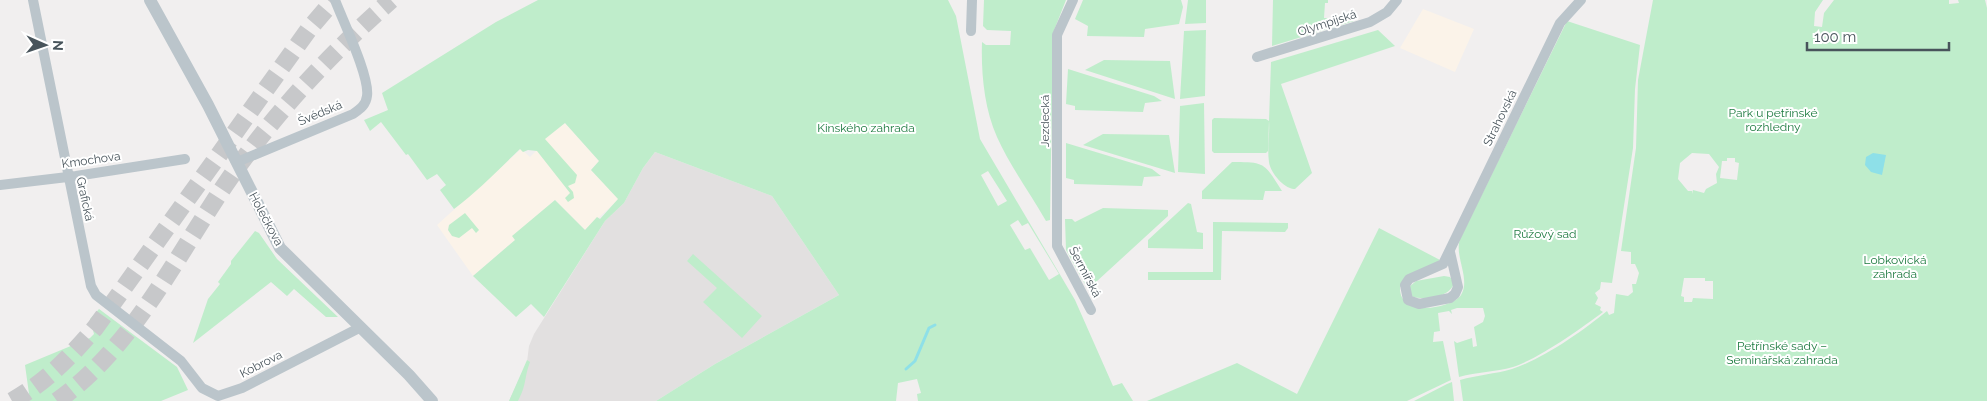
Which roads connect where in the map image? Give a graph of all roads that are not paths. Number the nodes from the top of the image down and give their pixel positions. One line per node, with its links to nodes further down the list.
1 (33, 0): 12 (street, Grafická)
2 (150, 0): 11 (street, Holečkova)
3 (335, 0): 11 (street, Švédská)
4 (972, 0): 8 (street)
5 (1073, 0): 14 (street, Jezdecká)
6 (1397, 0): 9 (street, Olympijská)
7 (1581, 0): 15 (street, Strahovská)
8 (971, 31)
9 (1257, 57)
10 (185, 159): 12 (street, Kmochova)
11 (237, 162): 17 (street, Holečkova)
12 (67, 177): 13 (street, Kmochova); 18 (street, Grafická)
13 (0, 186)
14 (1057, 246): 16 (street, Šermířská)
15 (1450, 252): 15 (street, Strahovská)
16 (1091, 310)
17 (361, 328): 18 (street, Kobrova); 19 (street, Holečkova)
18 (181, 361)
19 (432, 401)

